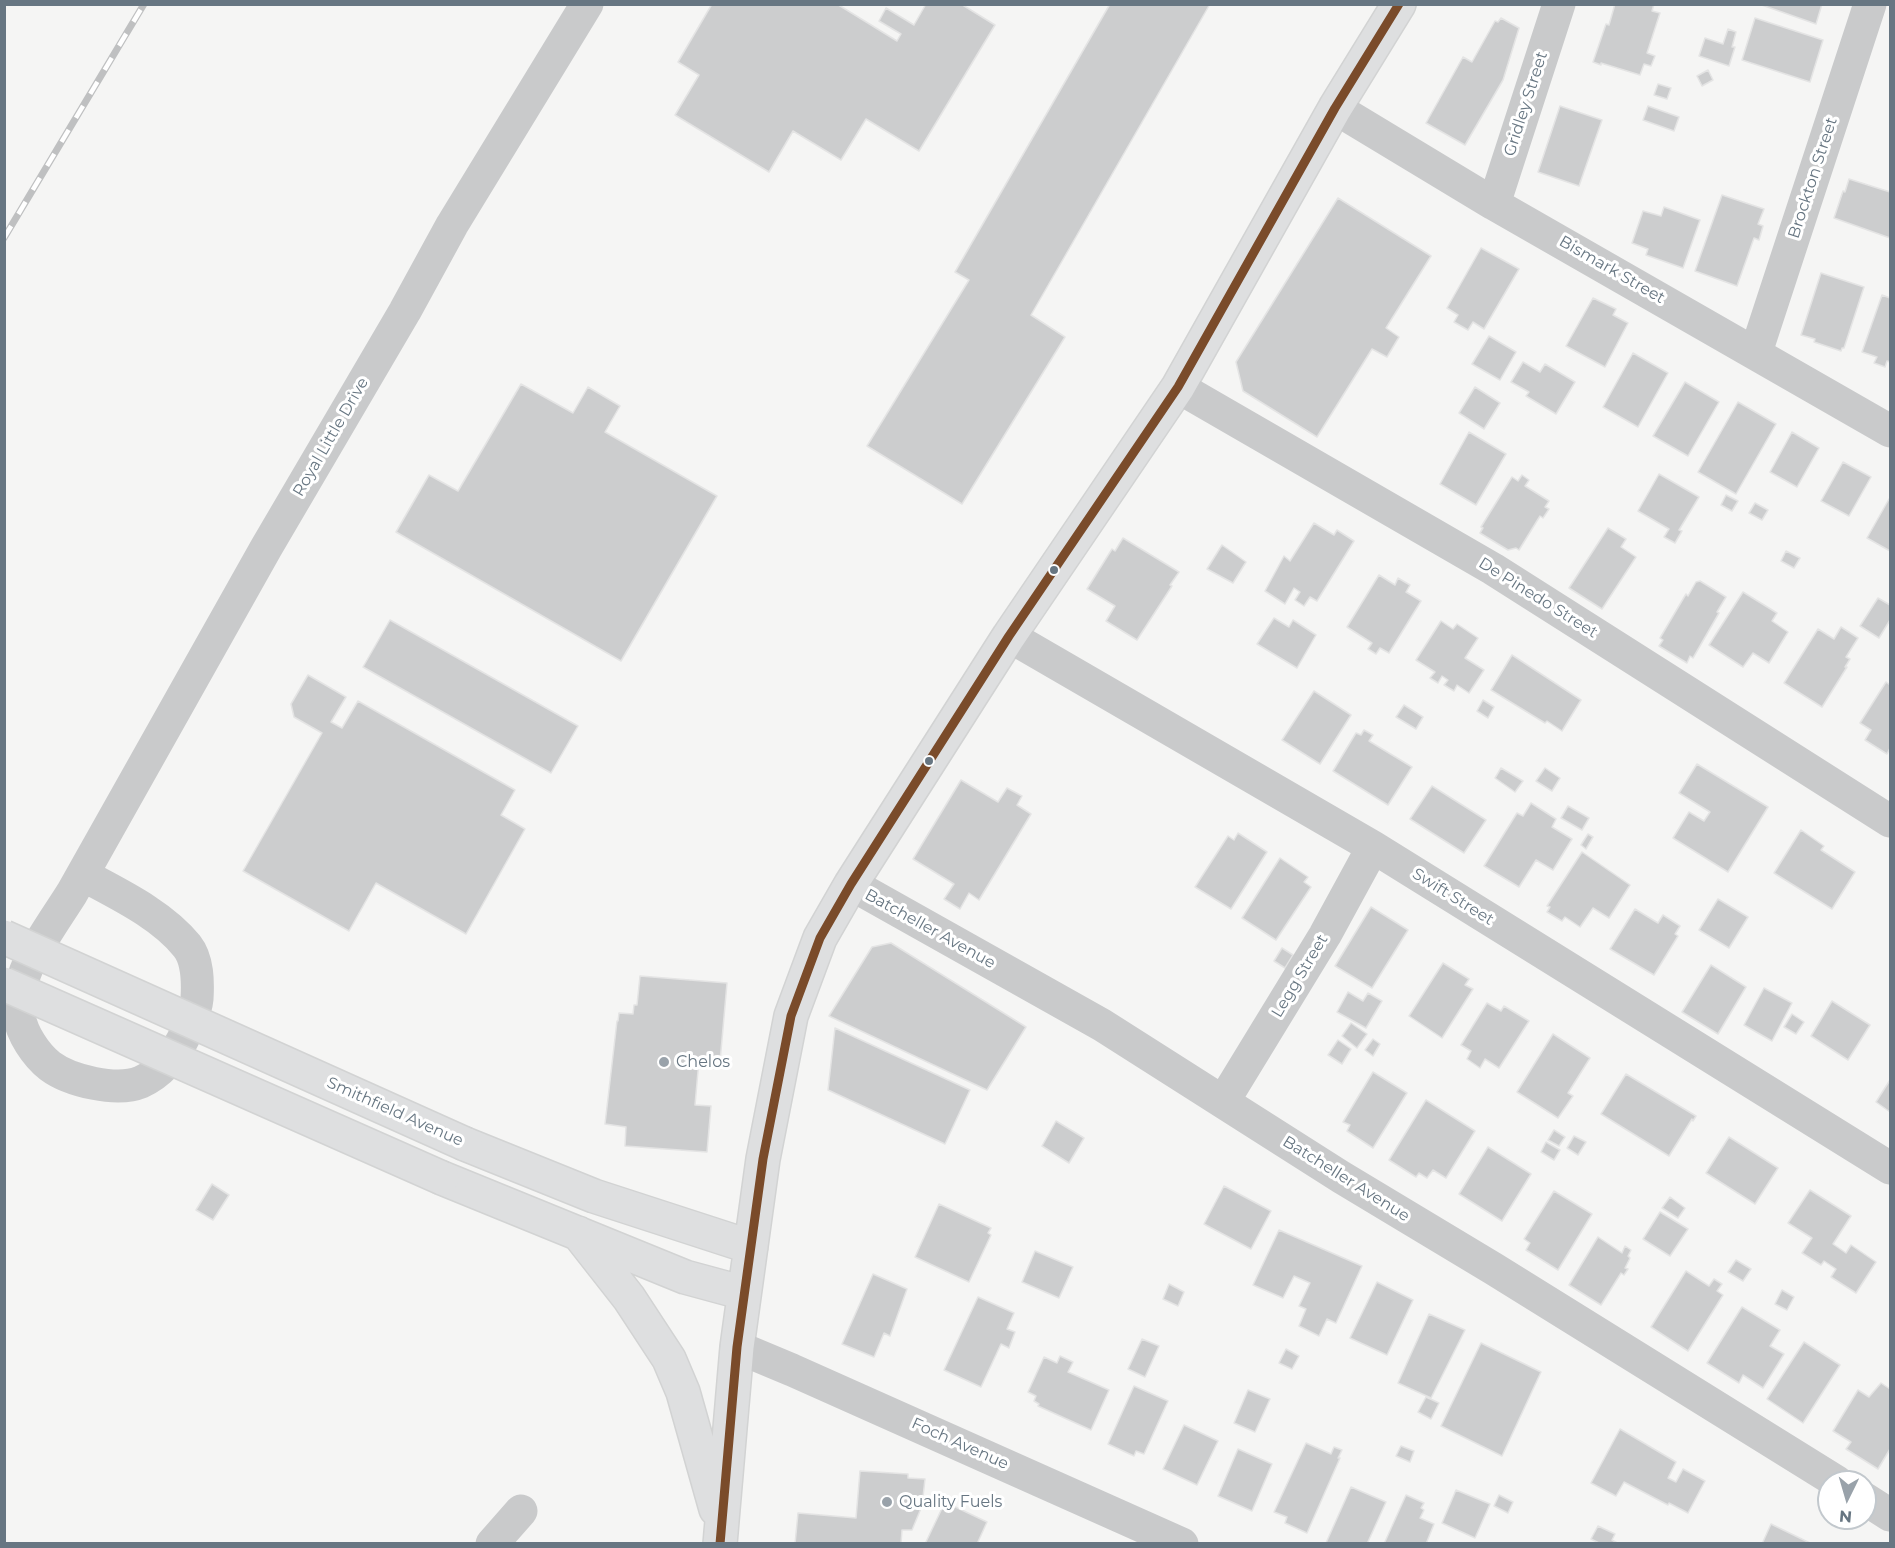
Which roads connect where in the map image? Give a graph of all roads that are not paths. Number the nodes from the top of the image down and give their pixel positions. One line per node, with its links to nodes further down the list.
1 (587, 4): 13 (street, Royal Little Drive)
2 (1399, 4): 5 (main road)
3 (1558, 4): 6 (street, Gridley Street)
4 (1870, 4): 7 (street, Brockton Street)
5 (1335, 108): 6 (street, Bismark Street); 8 (main road)
6 (1494, 204): 7 (street, Bismark Street)
7 (1756, 352): 9 (street, Bismark Street)
8 (1178, 387): 10 (main road); 11 (street, De Pinedo Street)
9 (1890, 431)
10 (1009, 636): 12 (street, Swift Street); 14 (main road)
11 (1890, 821)
12 (1373, 848): 17 (street, Legg Street); 18 (street, Swift Street)
13 (82, 874): 13 (street, Royal Little Drive)
14 (851, 884): 17 (street, Batcheller Avenue); 20 (main road)
15 (4, 937): 20 (main road, Smithfield Avenue, bridge)
16 (4, 984): 19 (main road, bridge)
17 (1223, 1102): 23 (street, Batcheller Avenue)
18 (1890, 1168)
19 (578, 1233): 21 (main road); 27 (main road)
20 (751, 1247): 21 (main road)
21 (744, 1293): 22 (main road)
22 (737, 1347): 27 (main road); 29 (street, Foch Avenue)
23 (1818, 1470)
24 (1877, 1507): 26 (street)
25 (521, 1511): 28 (street)
26 (1890, 1515)
27 (721, 1536)
28 (492, 1544)
29 (1182, 1544)

